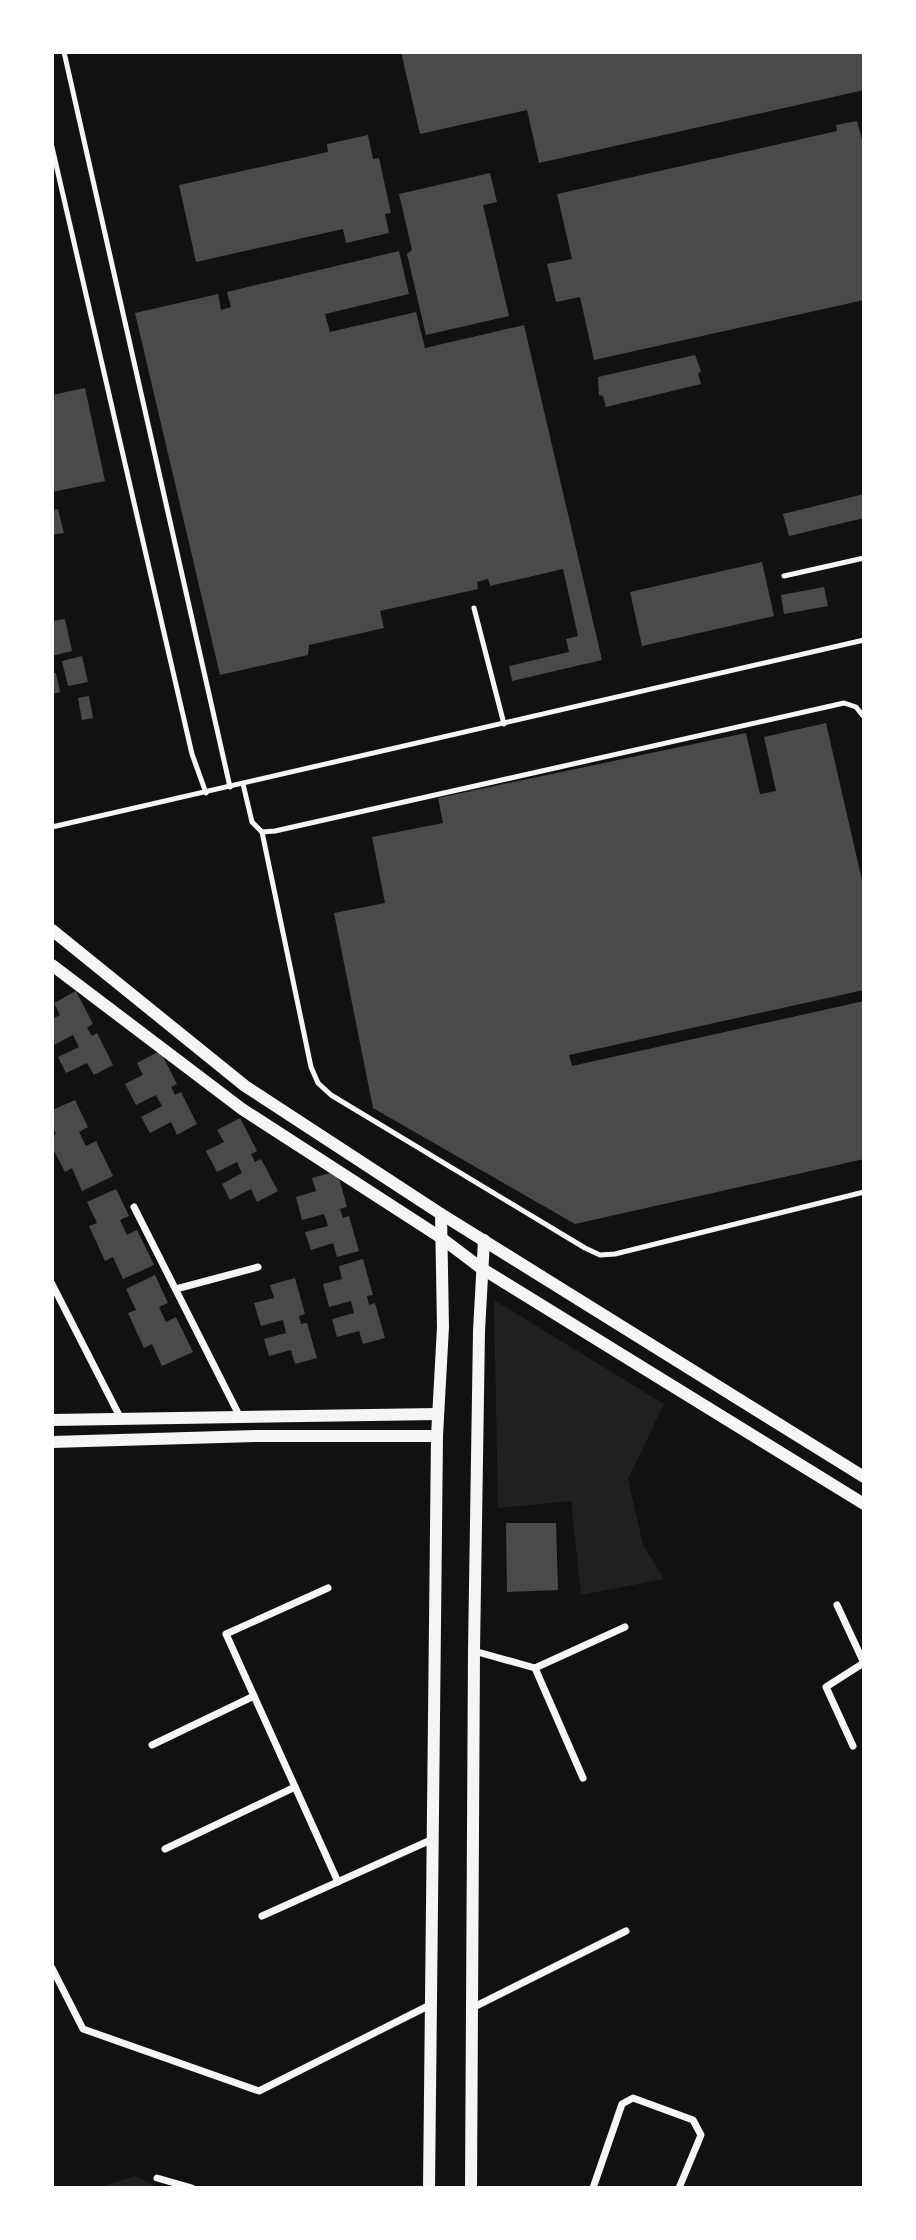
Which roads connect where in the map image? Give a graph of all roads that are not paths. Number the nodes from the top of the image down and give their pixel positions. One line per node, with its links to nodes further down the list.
1 (64, 52): 10 (lane)
2 (52, 147): 11 (lane)
3 (863, 558): 4 (lane)
4 (784, 576)
5 (474, 608): 8 (lane)
6 (863, 640): 8 (lane)
7 (863, 717): 13 (lane)
8 (505, 724): 9 (lane)
9 (243, 784): 10 (lane); 13 (lane)
10 (230, 787): 11 (lane)
11 (206, 793): 12 (lane)
12 (52, 827)
13 (262, 832): 16 (lane)
14 (52, 930): 18 (street)
15 (52, 965): 19 (street)
16 (863, 1192)
17 (134, 1207): 24 (street)
18 (441, 1214): 19 (street); 20 (street)
19 (440, 1237): 22 (street); 25 (street)
20 (484, 1240): 22 (street); 31 (street)
21 (258, 1267): 24 (street)
22 (481, 1268): 32 (street); 36 (street)
23 (52, 1284): 27 (street)
24 (176, 1289): 26 (street)
25 (438, 1414): 26 (street); 29 (street)
26 (240, 1417): 27 (street)
27 (121, 1419): 28 (street)
28 (52, 1420)
29 (437, 1437): 30 (street); 44 (street)
30 (52, 1442)
31 (863, 1477)
32 (863, 1504)
33 (328, 1588): 39 (street)
34 (837, 1605): 37 (street)
35 (625, 1627): 38 (street)
36 (474, 1651): 38 (street); 51 (street)
37 (863, 1664): 41 (street)
38 (535, 1668): 42 (street)
39 (254, 1696): 40 (street); 43 (street)
40 (152, 1745)
41 (853, 1746)
42 (583, 1779)
43 (295, 1787): 45 (street); 46 (street)
44 (433, 1839): 46 (street); 50 (street)
45 (164, 1849)
46 (338, 1882): 47 (street)
47 (262, 1916)
48 (626, 1931): 51 (street)
49 (52, 1968): 50 (street)
50 (431, 2005): 54 (street)
51 (472, 2008): 55 (street)
52 (157, 2178): 53 (street)
53 (192, 2188)
54 (429, 2188)
55 (471, 2188)
56 (593, 2188): 57 (street)
57 (679, 2188)

